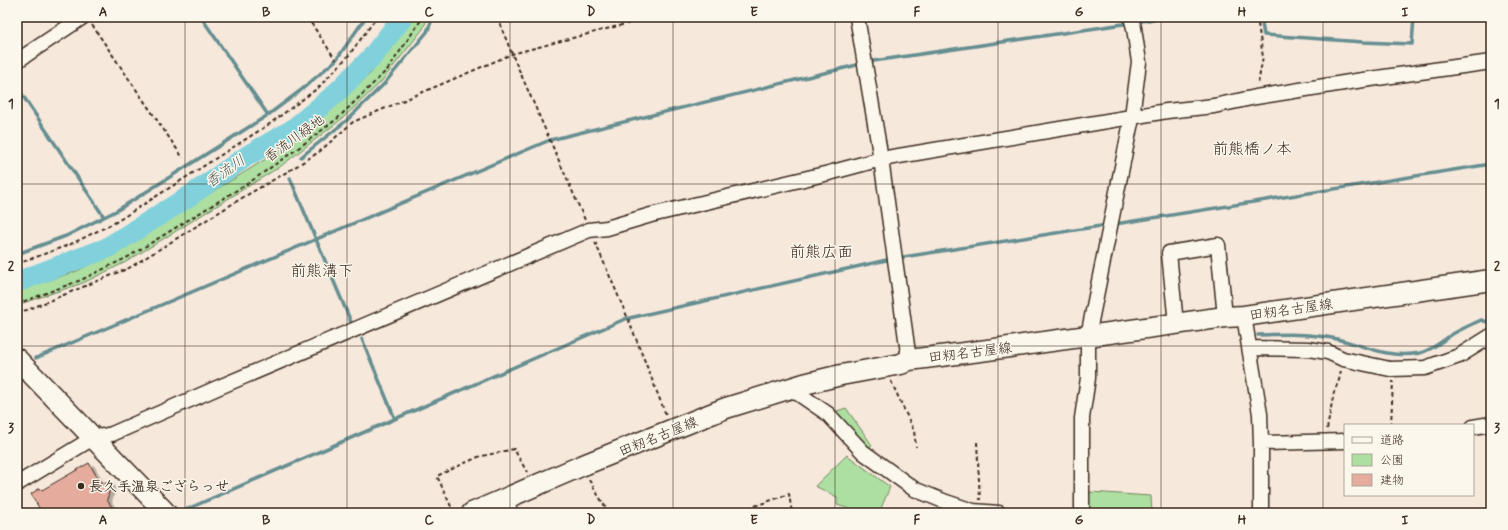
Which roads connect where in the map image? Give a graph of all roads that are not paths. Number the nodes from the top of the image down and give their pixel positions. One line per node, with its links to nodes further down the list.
1 (857, 17): 7 (street)
2 (1131, 17): 6 (street)
3 (87, 20): 4 (street)
4 (17, 61)
5 (1491, 62): 6 (street)
6 (1132, 117): 7 (street); 11 (street)
7 (881, 159): 15 (street); 19 (street)
8 (1491, 280): 9 (main road, 田籾名古屋線)
9 (1235, 316): 10 (main road, 田籾名古屋線); 10 (street); 13 (street)
10 (1176, 324): 11 (main road, 田籾名古屋線)
11 (1088, 336): 15 (main road, 田籾名古屋線); 27 (street)
12 (1491, 336): 13 (street)
13 (1249, 348): 21 (street)
14 (17, 359): 19 (main road)
15 (909, 360): 16 (main road, 田籾名古屋線)
16 (790, 388): 23 (main road, 田籾名古屋線); 26 (street)
17 (1491, 424): 18 (street)
18 (1474, 427)
19 (93, 438): 22 (street); 24 (main road)
20 (1344, 441): 21 (street)
21 (1261, 443): 28 (street)
22 (17, 484)
23 (508, 506): 25 (main road, 田籾名古屋線)
24 (166, 513)
25 (472, 513)
26 (999, 513)
27 (1082, 513)
28 (1261, 513)

